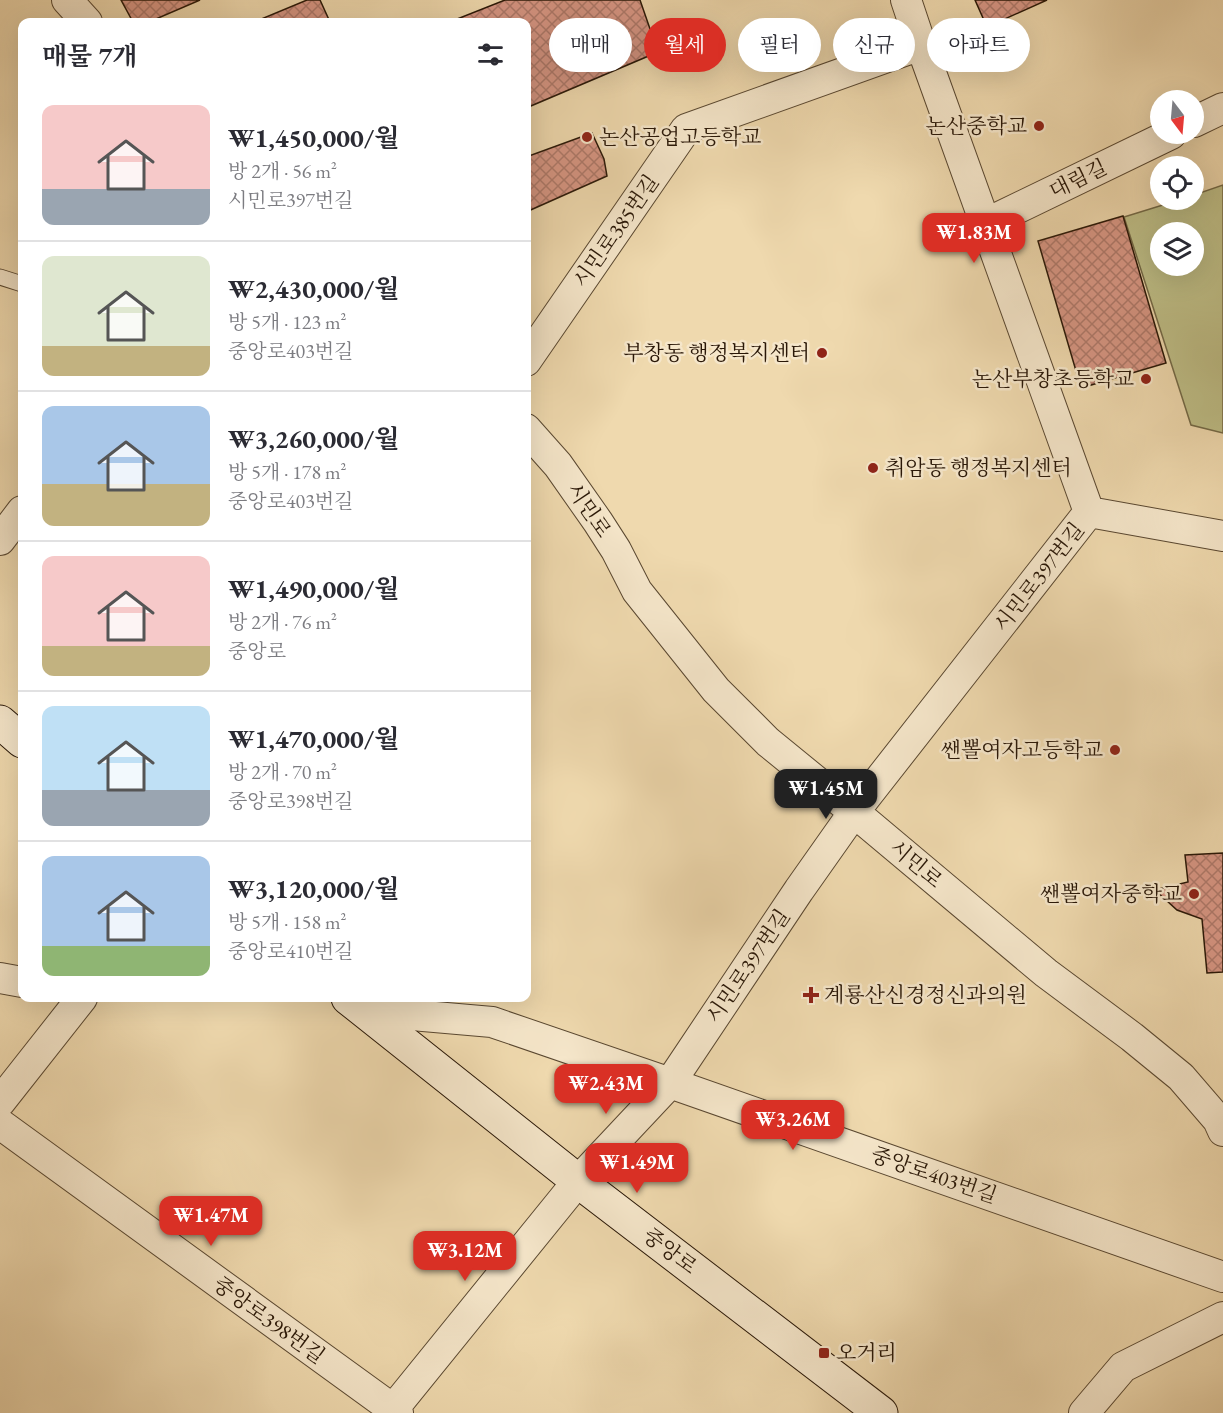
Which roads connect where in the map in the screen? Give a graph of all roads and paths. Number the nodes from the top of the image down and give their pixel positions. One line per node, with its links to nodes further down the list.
1 (67, 0): 3 (street)
2 (906, 0): 4 (street, 시민로397번길)
3 (83, 18)
4 (921, 45): 8 (street, 시민로397번길); 11 (street, 시민로385번길)
5 (1223, 108): 6 (street)
6 (1204, 117)
7 (1150, 144): 8 (street, 대림길)
8 (985, 224): 13 (street, 시민로397번길)
9 (0, 277): 10 (lane)
10 (18, 283)
11 (531, 354)
12 (531, 435): 19 (street, 시민로)
13 (1089, 512): 15 (street); 19 (street, 시민로397번길)
14 (18, 517): 16 (street)
15 (1223, 536)
16 (0, 540)
17 (0, 722): 18 (street)
18 (18, 738)
19 (854, 812): 24 (street, 시민로397번길); 27 (street, 시민로)
20 (0, 978): 21 (street)
21 (18, 981)
22 (79, 1002): 25 (street)
23 (357, 1004): 24 (street, 중앙로403번길); 28 (street, 중앙로)
24 (670, 1083): 28 (street, 시민로397번길); 29 (street, 중앙로403번길)
25 (0, 1102)
26 (0, 1124): 31 (street, 중앙로398번길)
27 (1223, 1131)
28 (578, 1181): 31 (street, 시민로397번길); 32 (street, 중앙로)
29 (1223, 1277)
30 (1223, 1317): 33 (street)
31 (394, 1412)
32 (881, 1413)
33 (1084, 1413)

